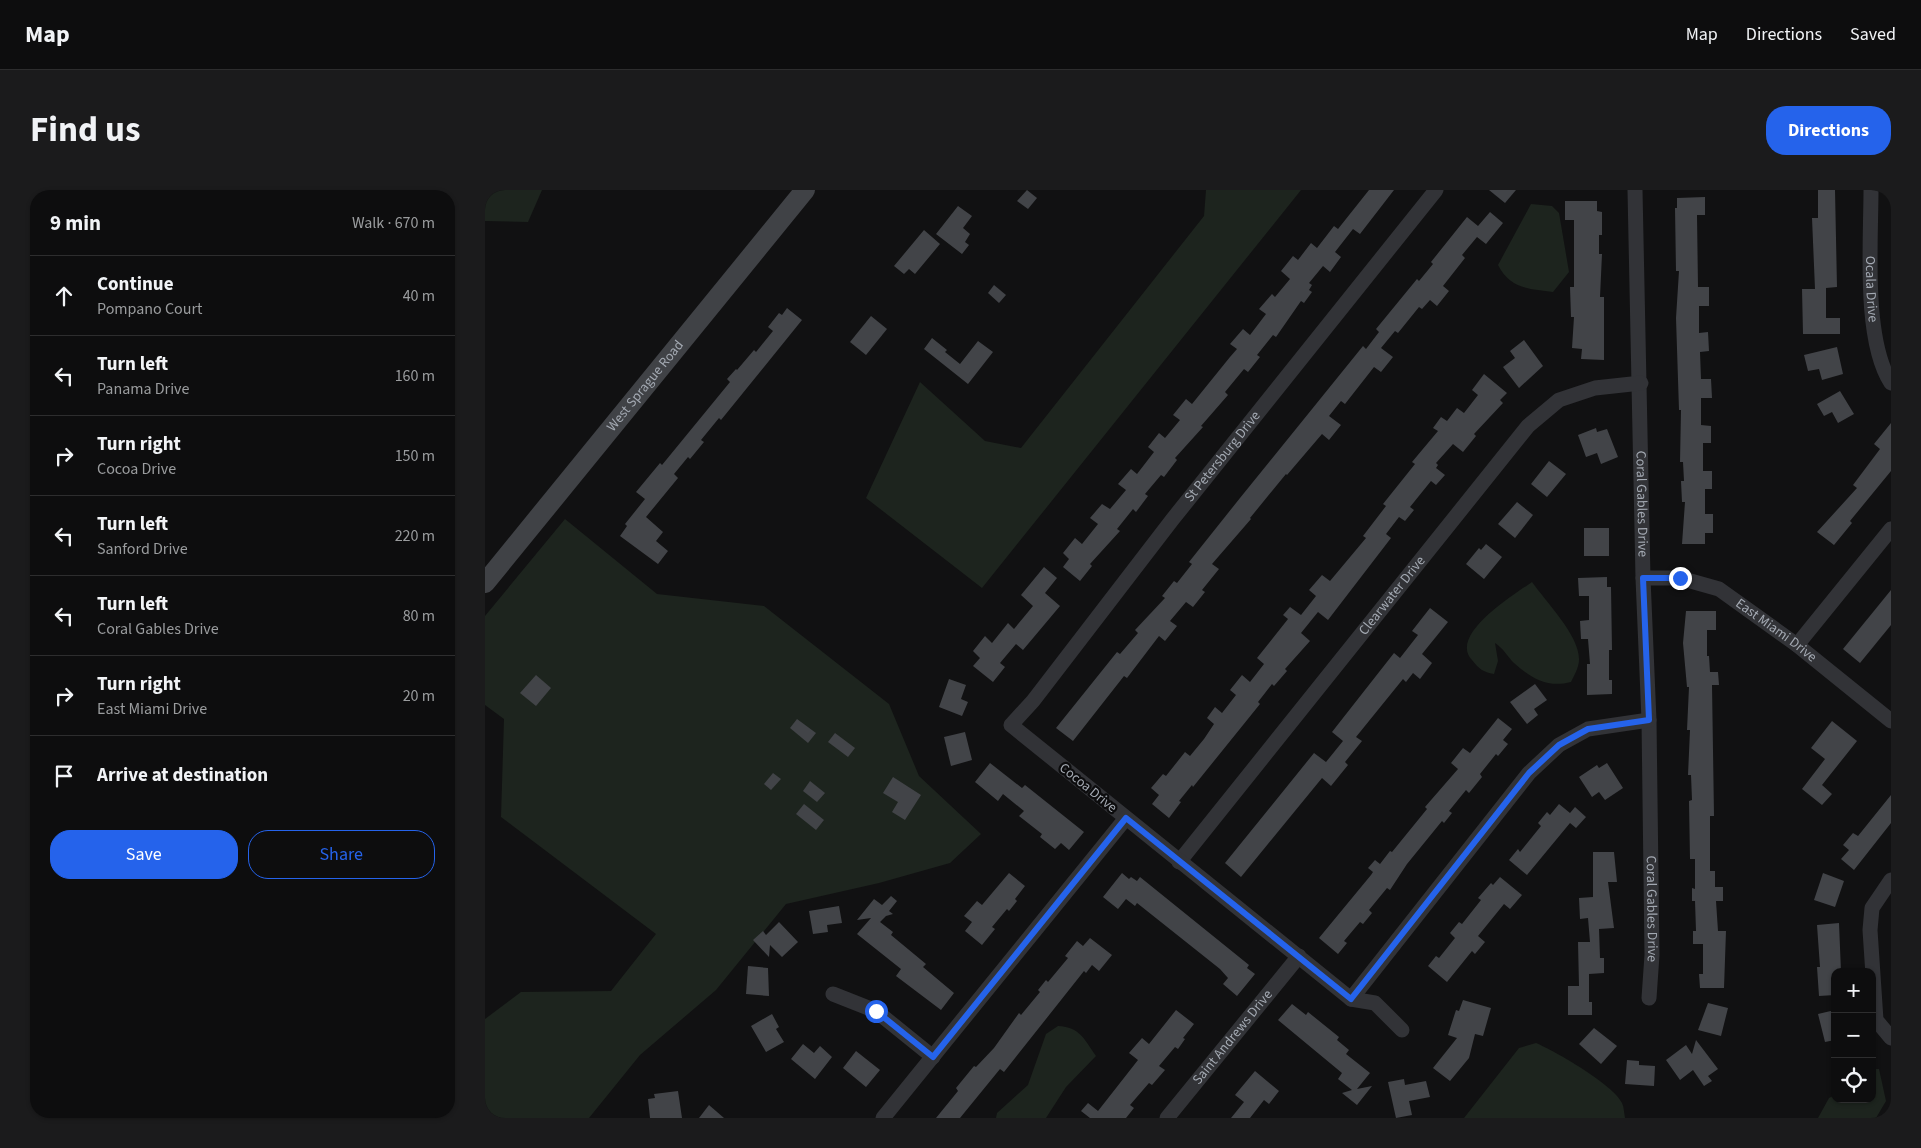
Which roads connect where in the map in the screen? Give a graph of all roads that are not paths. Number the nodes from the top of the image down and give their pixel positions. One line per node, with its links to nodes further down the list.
1 (805, 190): 9 (street, West Sprague Road)
2 (1437, 190): 13 (street, St Petersburg Drive)
3 (1635, 190): 5 (street, Coral Gables Drive)
4 (1871, 190): 6 (street, Ocala Drive)
5 (1641, 383): 8 (street, Coral Gables Drive); 15 (street, Clearwater Drive)
6 (1891, 383)
7 (1891, 529): 10 (street)
8 (1643, 578): 10 (street, East Miami Drive); 11 (street, Coral Gables Drive)
9 (485, 583)
10 (1797, 645): 12 (street, East Miami Drive)
11 (1649, 720): 19 (street, Coral Gables Drive); 20 (street)
12 (1891, 721)
13 (1011, 725): 14 (street, Cocoa Drive)
14 (1126, 818): 15 (street, Cocoa Drive); 23 (street)
15 (1179, 862): 17 (street, Cocoa Drive)
16 (1891, 880): 22 (street)
17 (1299, 956): 20 (street, Cocoa Drive); 25 (street, Saint Andrews Drive)
18 (833, 994): 23 (street)
19 (1649, 998)
20 (1351, 999): 21 (street, Cocoa Drive)
21 (1402, 1030)
22 (1890, 1038)
23 (933, 1057): 24 (street)
24 (883, 1118)
25 (1167, 1118)

